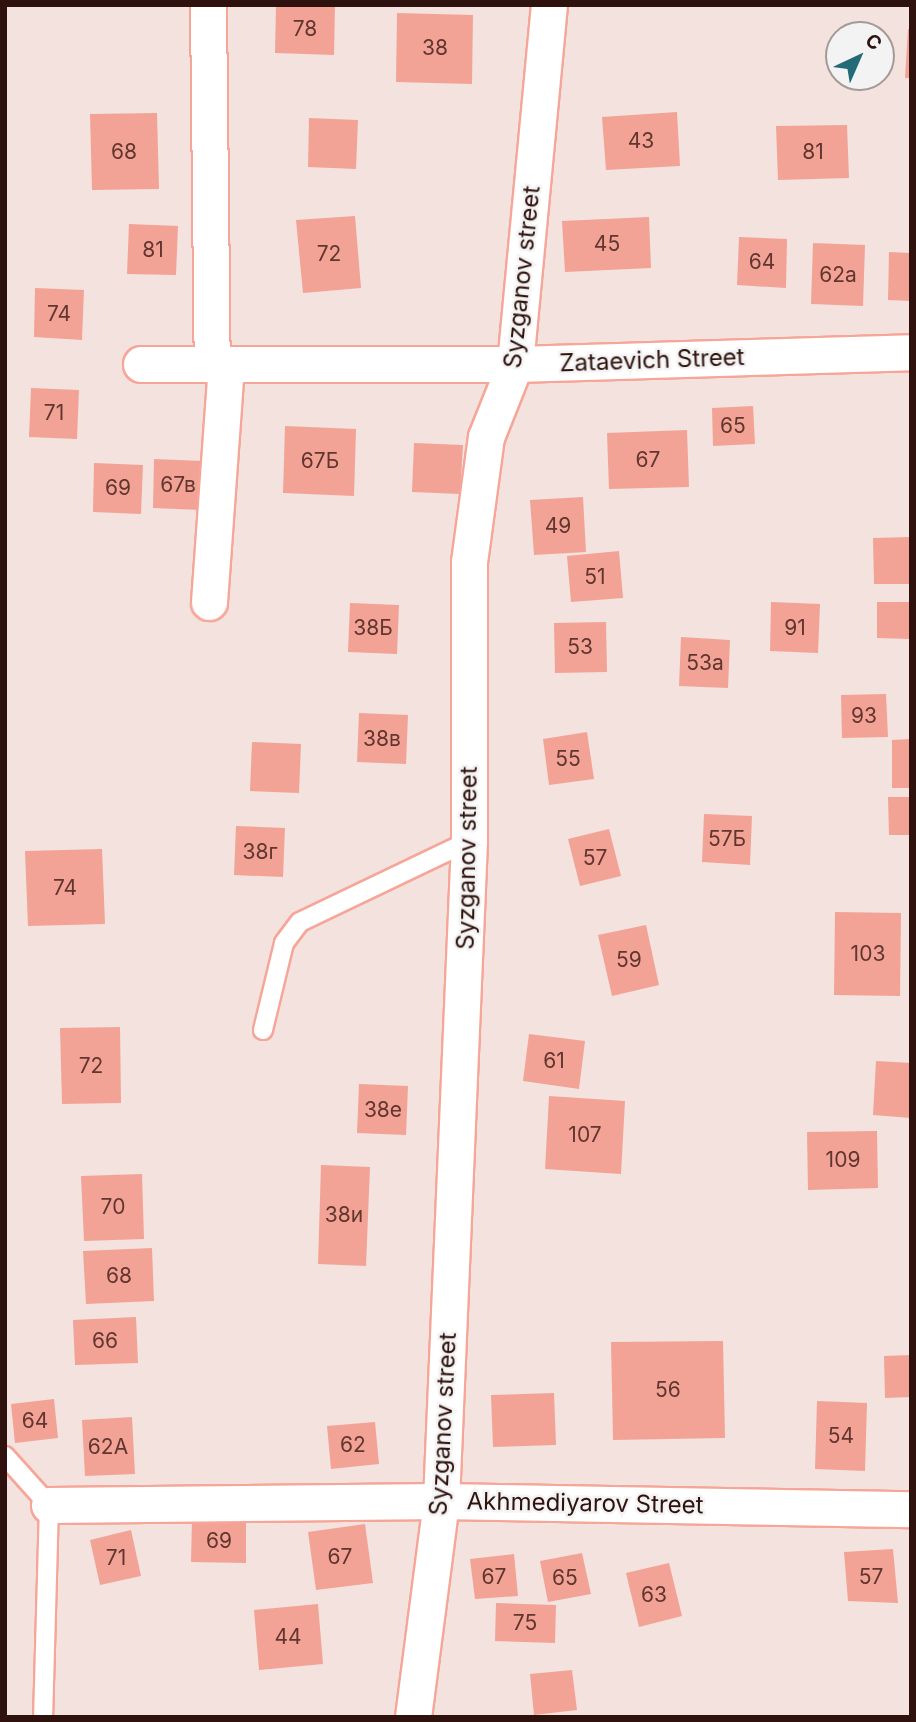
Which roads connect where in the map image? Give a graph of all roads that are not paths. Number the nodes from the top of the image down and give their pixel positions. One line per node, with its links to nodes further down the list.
1 (208, 5): 6 (street)
2 (549, 5): 5 (street, Syzganov street)
3 (911, 352): 5 (street, Zataevich Street)
4 (141, 364): 6 (street, Zataevich Street)
5 (515, 364): 6 (street, Zataevich Street); 8 (street, Syzganov street)
6 (219, 365): 7 (street)
7 (209, 602)
8 (469, 841): 9 (lane); 11 (street, Syzganov street)
9 (263, 1030)
10 (5, 1456): 12 (lane)
11 (441, 1501): 12 (street, Akhmediyarov Street); 13 (street, Akhmediyarov Street); 15 (street, Syzganov street)
12 (49, 1505): 14 (lane)
13 (911, 1509)
14 (43, 1717)
15 (413, 1717)

